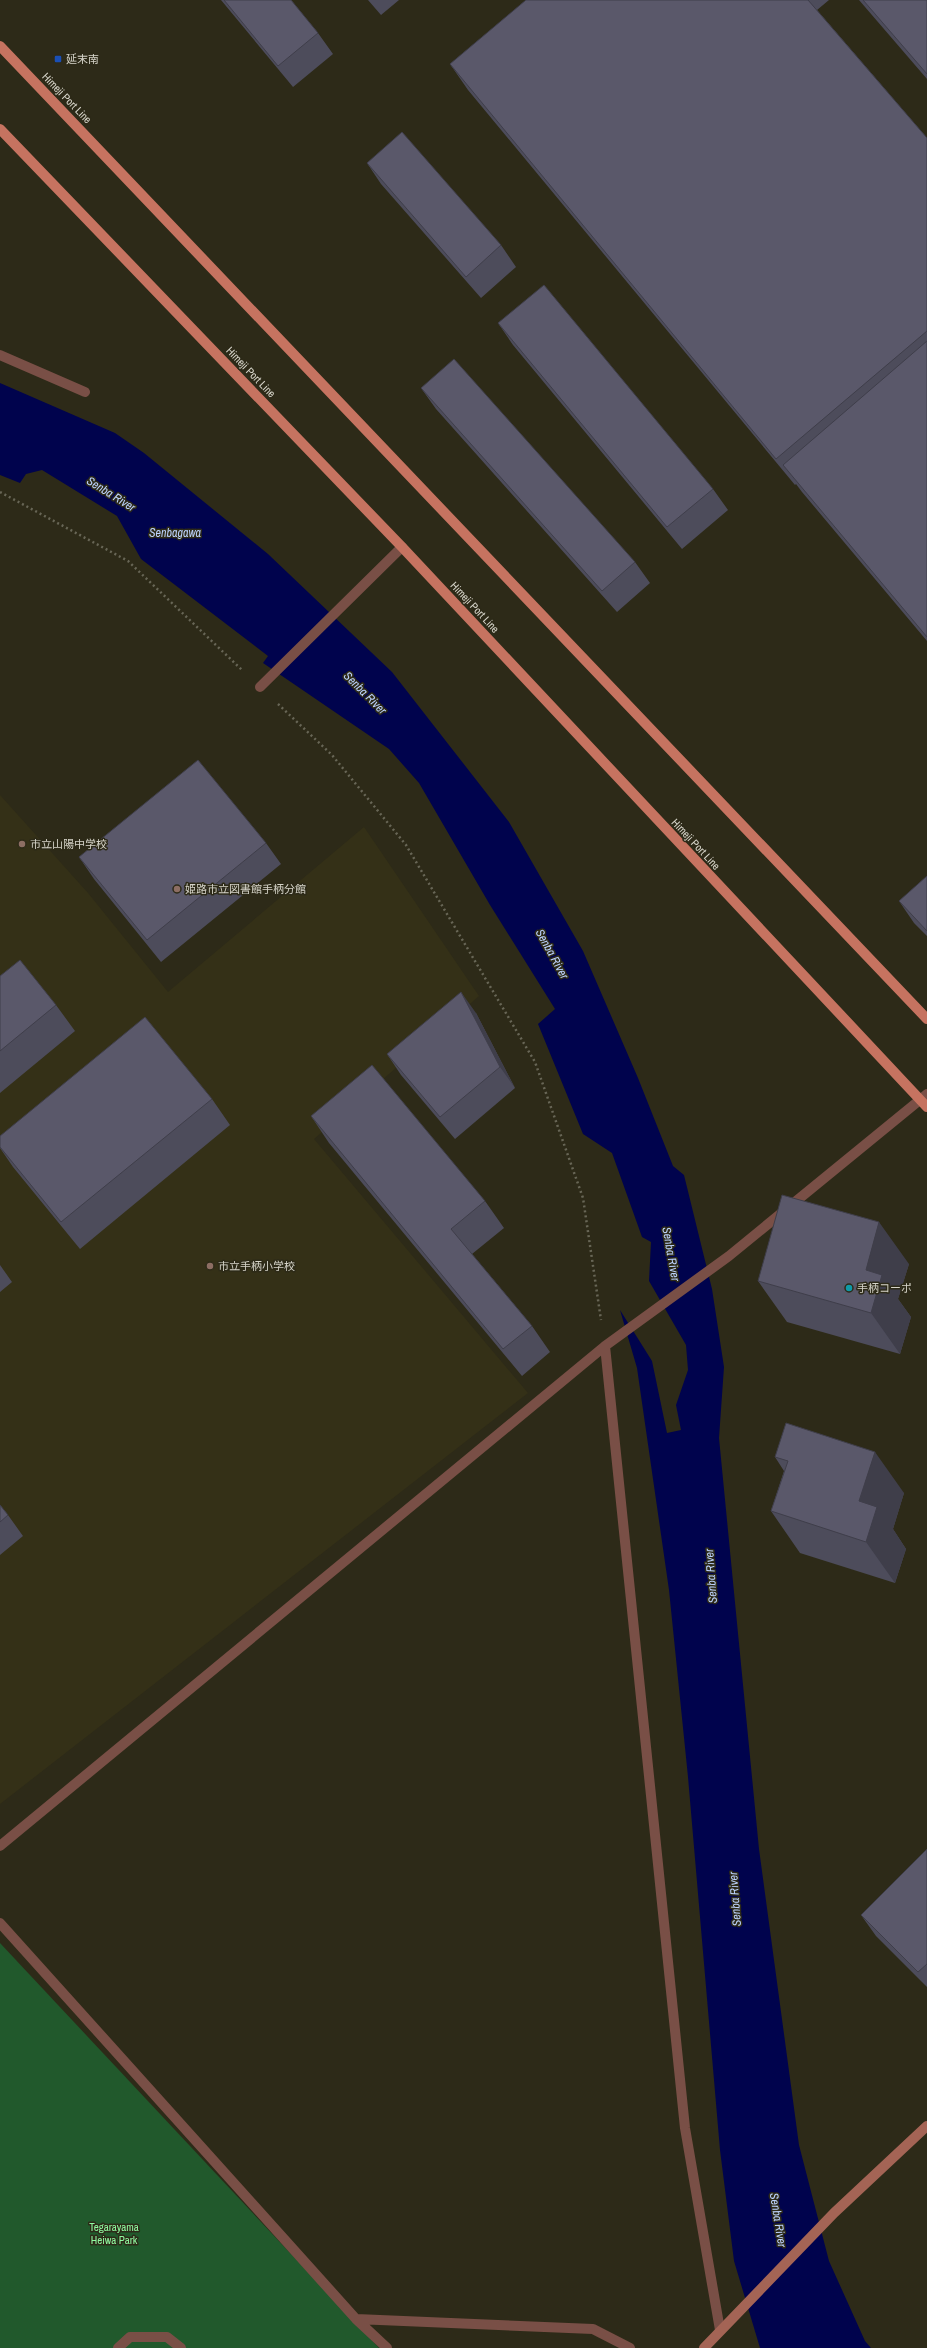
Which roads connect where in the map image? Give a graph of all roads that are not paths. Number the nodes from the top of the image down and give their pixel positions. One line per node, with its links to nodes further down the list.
1 (0, 46): 7 (main road, Himeji Port Line)
2 (0, 128): 5 (main road, Himeji Port Line)
3 (0, 355): 4 (street)
4 (85, 392)
5 (402, 547): 6 (street); 8 (main road, Himeji Port Line)
6 (260, 687)
7 (927, 1019)
8 (925, 1100): 9 (street)
9 (605, 1346): 10 (street); 14 (street)
10 (0, 1846)
11 (0, 1923): 13 (street)
12 (927, 2126): 14 (street)
13 (356, 2319): 17 (street); 18 (street)
14 (720, 2330): 19 (street)
15 (118, 2348): 16 (street)
16 (181, 2348)
17 (387, 2348)
18 (630, 2348)
19 (704, 2348)

